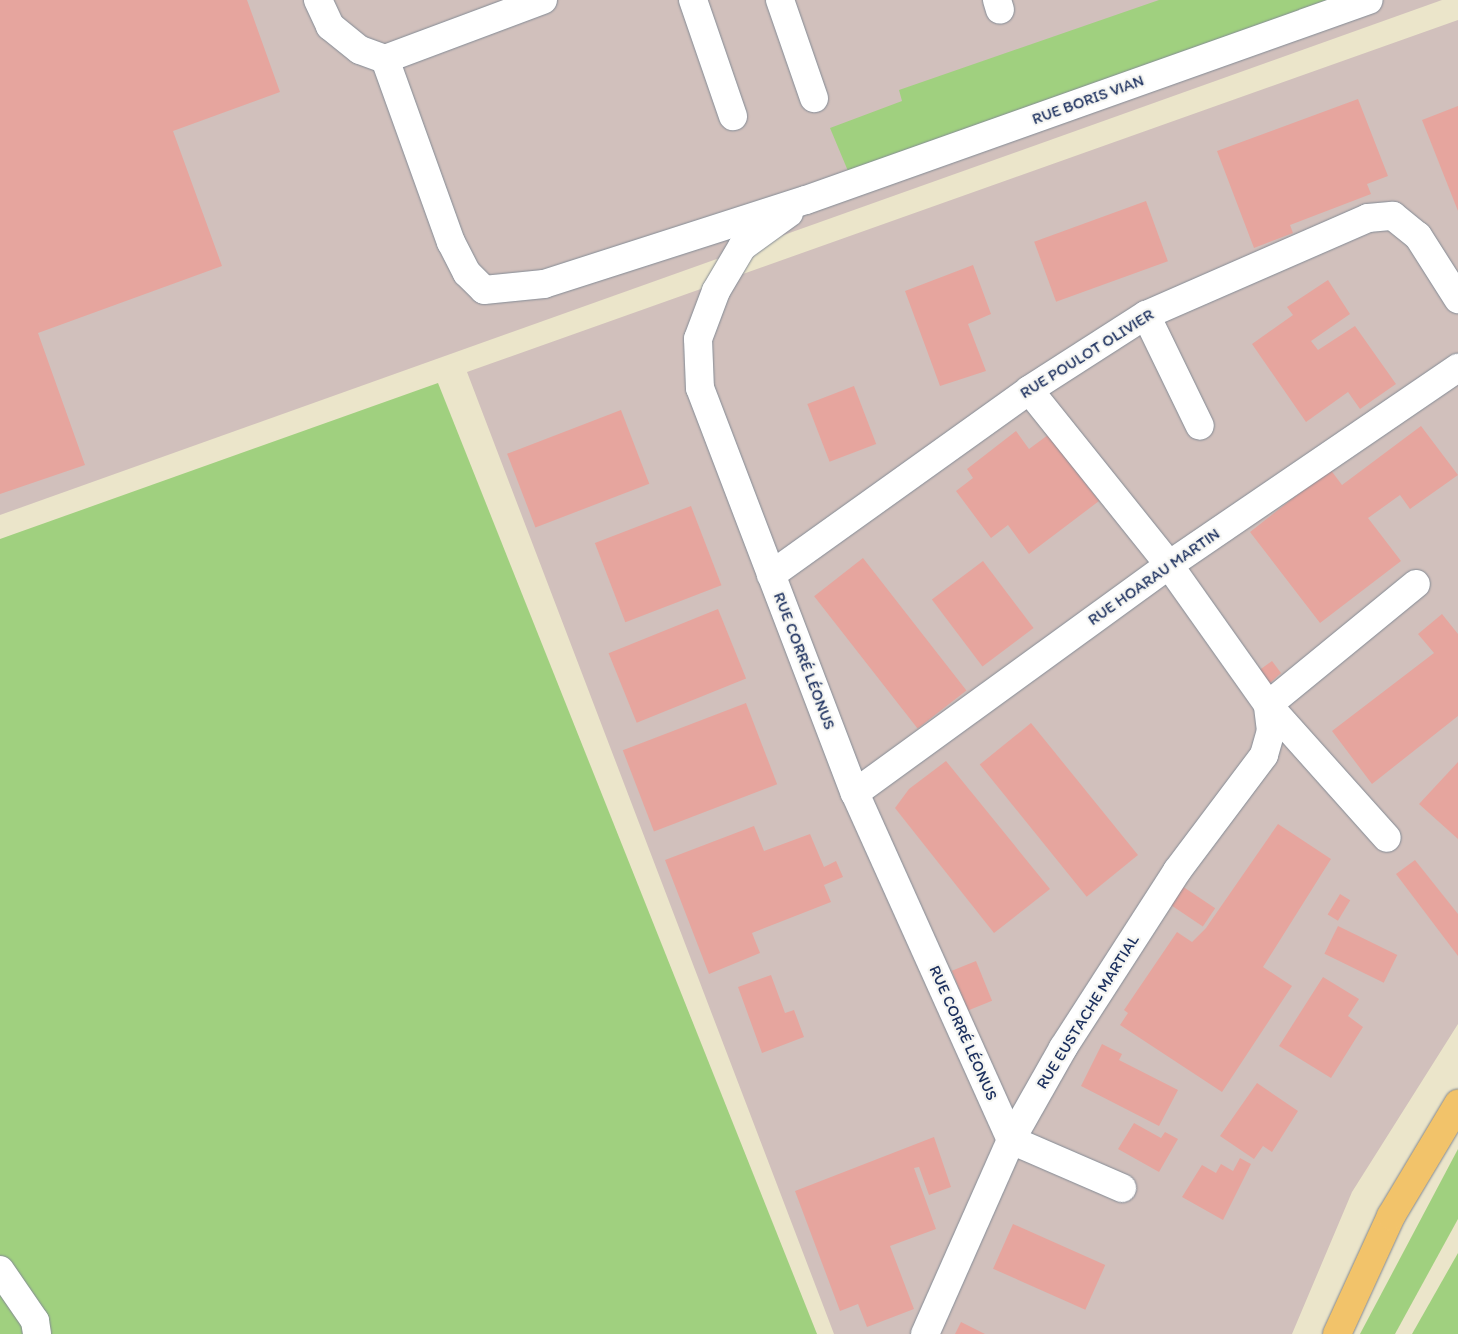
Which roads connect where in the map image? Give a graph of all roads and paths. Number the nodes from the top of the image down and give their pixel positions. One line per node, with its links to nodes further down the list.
1 (318, 0): 6 (lane)
2 (693, 0): 8 (lane)
3 (780, 0): 7 (lane)
4 (1369, 0): 9 (lane, RUE BORIS VIAN)
5 (529, 2): 6 (lane)
6 (384, 59): 9 (lane)
7 (814, 98)
8 (734, 116)
9 (806, 200): 16 (lane, RUE CORRÉ LÉONUS)
10 (1458, 299): 11 (lane, RUE POULOT OLIVIER)
11 (1146, 315): 13 (lane, RUE POULOT OLIVIER); 14 (lane)
12 (1458, 368): 15 (lane, RUE HOARAU MARTIN)
13 (1029, 390): 15 (lane); 16 (lane, RUE POULOT OLIVIER)
14 (1200, 426)
15 (1168, 565): 18 (lane); 19 (lane, RUE HOARAU MARTIN)
16 (771, 575): 19 (lane, RUE CORRÉ LÉONUS)
17 (1416, 584): 18 (lane)
18 (1268, 705): 20 (lane); 22 (lane, RUE EUSTACHE MARTIAL)
19 (855, 793): 22 (lane, RUE CORRÉ LÉONUS)
20 (1387, 838)
21 (1458, 1104): 27 (main road)
22 (1011, 1140): 23 (lane); 26 (lane, RUE EUSTACHE MARTIAL)
23 (1122, 1188)
24 (0, 1270): 25 (lane)
25 (37, 1334)
26 (925, 1334)
27 (1337, 1334)

